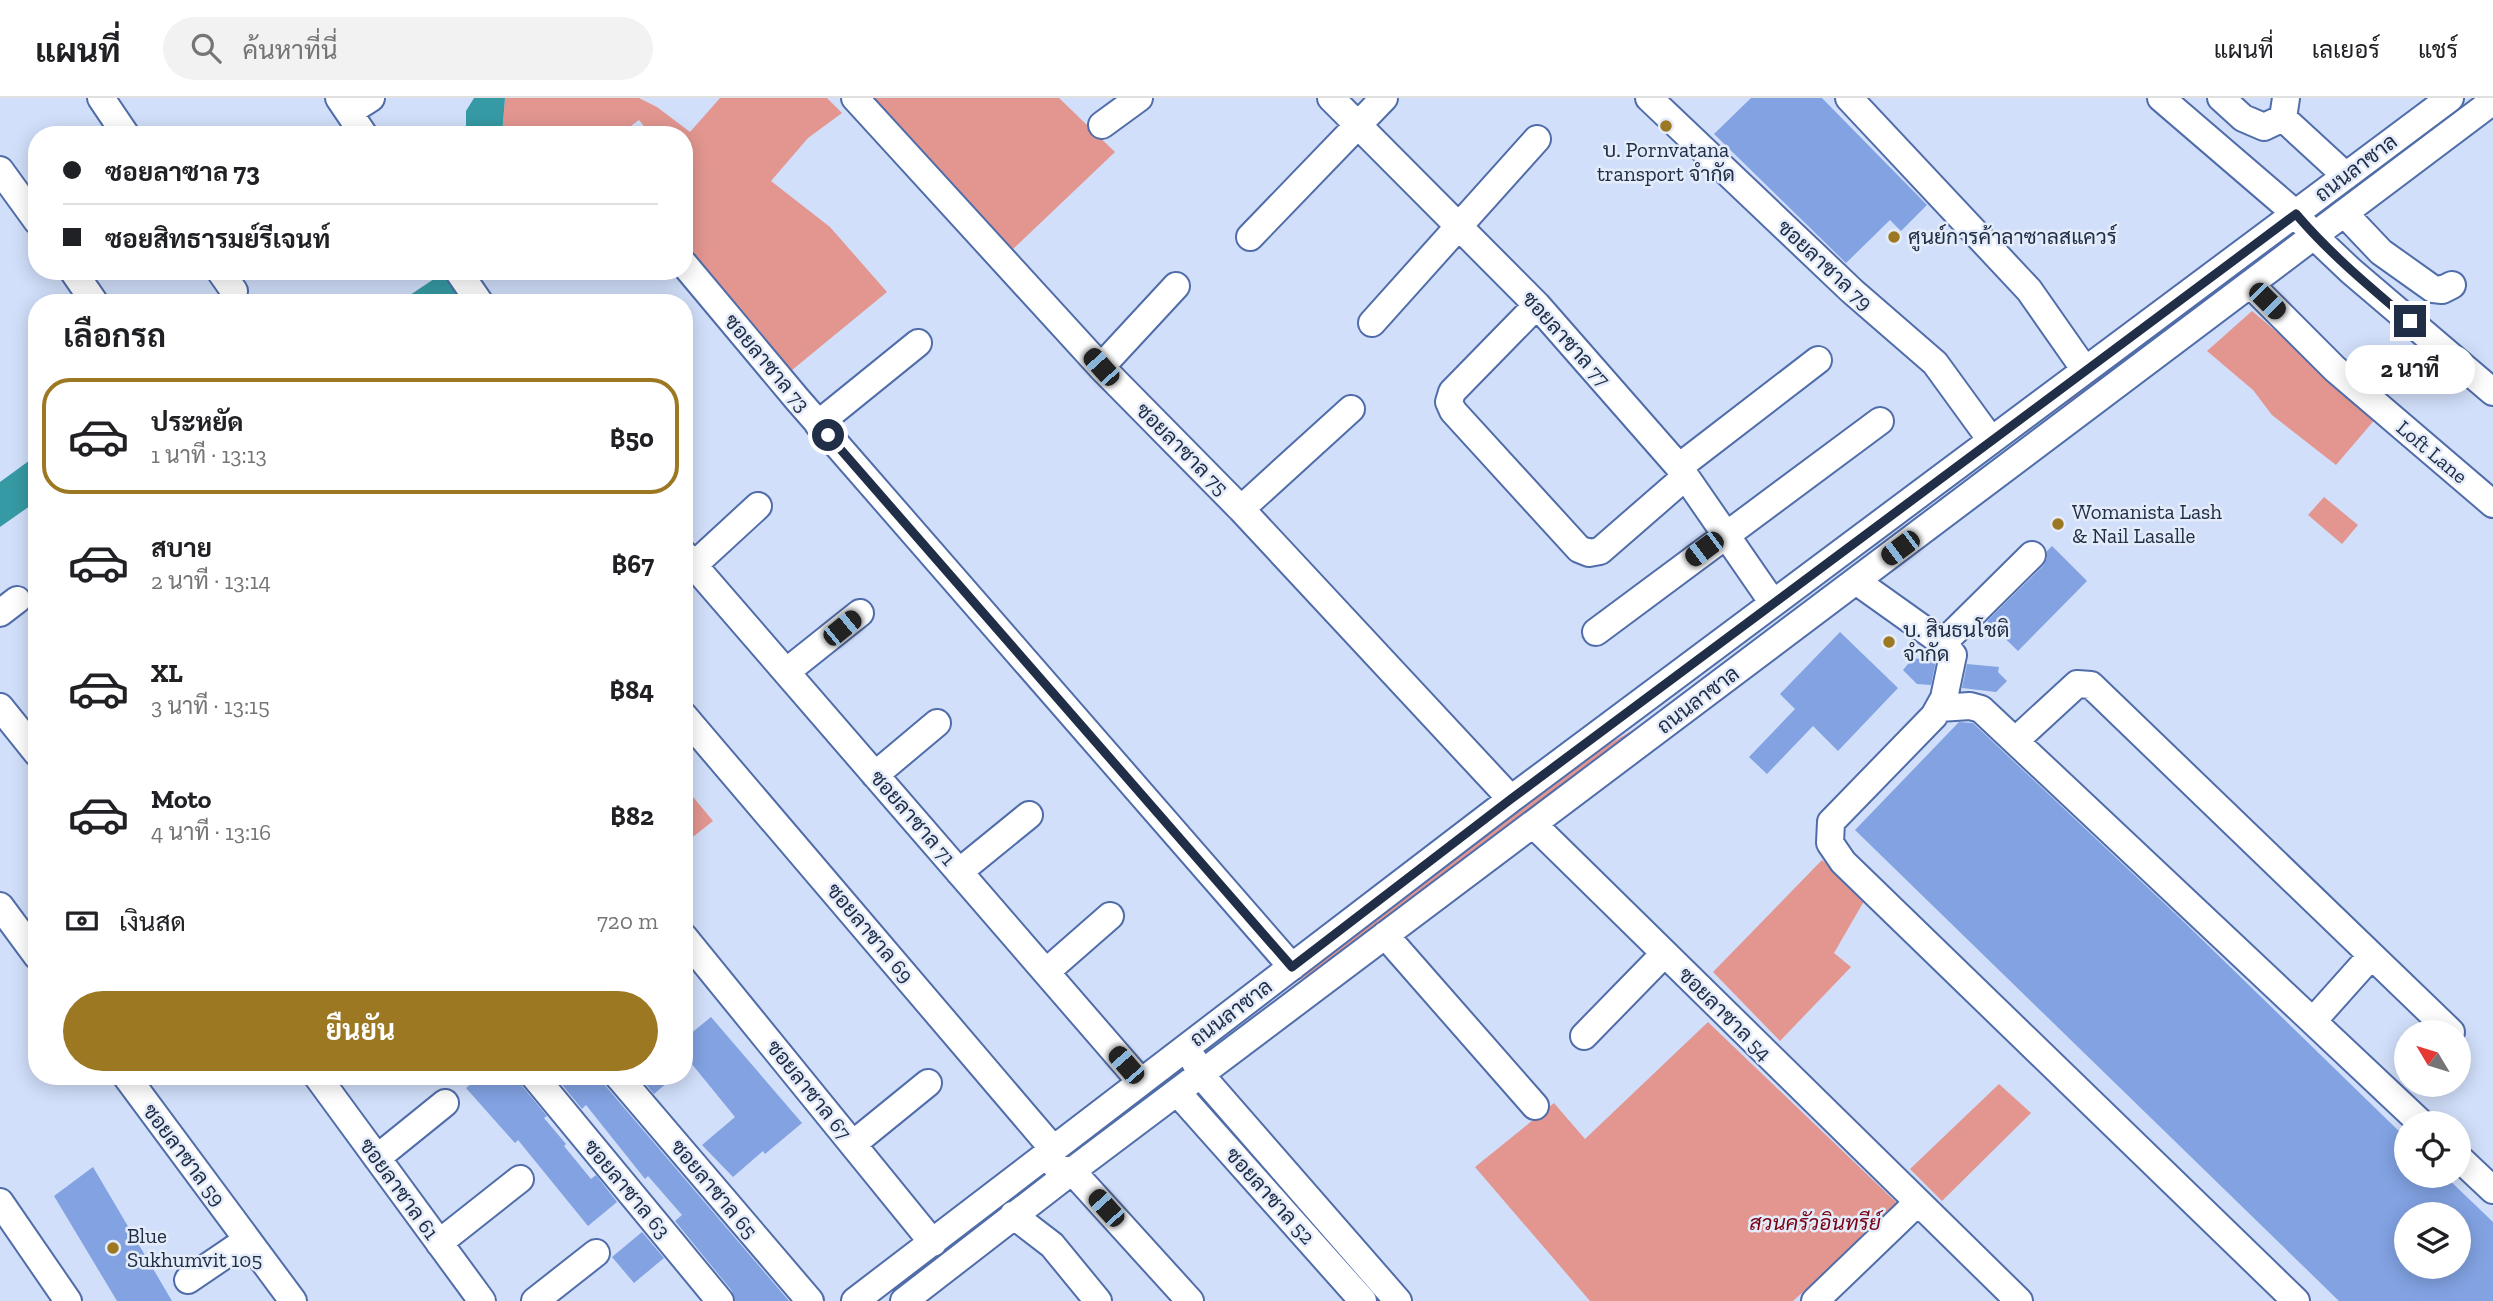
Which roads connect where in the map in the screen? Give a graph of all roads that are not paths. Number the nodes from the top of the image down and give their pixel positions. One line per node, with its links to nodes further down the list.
1 (101, 98): 16 (street)
2 (855, 98): 38 (street, ซอยลาซาล 75)
3 (1139, 98): 14 (street)
4 (1331, 98): 15 (street, ซอยลาซาล 77)
5 (1384, 98): 15 (street)
6 (1649, 98): 45 (street, ซอยลาซาล 79)
7 (1849, 98): 39 (street)
8 (2161, 98): 23 (street)
9 (2221, 98): 13 (street)
10 (2450, 98): 21 (street, ถนนลาซาล)
11 (2493, 102): 20 (street, ถนนลาซาล)
12 (353, 103): 17 (street)
13 (2284, 108): 21 (street)
14 (1102, 125)
15 (1357, 125): 25 (street, ซอยลาซาล 77); 27 (street)
16 (115, 126)
17 (361, 126)
18 (1538, 139): 25 (street)
19 (0, 170): 22 (street)
20 (2400, 171): 23 (street); 24 (street, ถนนลาซาล)
21 (2346, 176): 23 (street, ถนนลาซาล)
22 (28, 191)
23 (2306, 206): 26 (street); 30 (street, ถนนลาซาล)
24 (2344, 213): 26 (street, ถนนลาซาล); 32 (street)
25 (1460, 226): 34 (street, ซอยลาซาล 77); 35 (street)
26 (2314, 236): 28 (street, ถนนลาซาล); 40 (street)
27 (1250, 237)
28 (2274, 267): 30 (street); 31 (street, ถนนลาซาล)
29 (693, 275): 44 (street, ซอยลาซาล 73)
30 (2204, 282): 39 (street, ถนนลาซาล)
31 (2250, 284): 41 (street, ถนนลาซาล); 47 (street, Loft Lane)
32 (2452, 285)
33 (1176, 286): 38 (street)
34 (1537, 305): 46 (street, ซอยลาซาล 77); 46 (street)
35 (1372, 323)
36 (918, 342): 44 (street)
37 (1818, 360): 46 (street)
38 (1101, 367): 49 (street, ซอยลาซาล 75)
39 (2085, 370): 45 (street, ถนนลาซาล)
40 (2491, 387)
41 (2101, 397): 50 (street); 55 (street, ถนนลาซาล)
42 (1351, 409): 49 (street)
43 (1880, 421): 51 (street)
44 (818, 424): 81 (street, ซอยลาซาล 73)
45 (1991, 440): 50 (street, ถนนลาซาล)
46 (1682, 472): 51 (street, ซอยลาซาล 77)
47 (2493, 504)
48 (758, 506): 53 (street)
49 (1241, 509): 70 (street, ซอยลาซาล 75)
50 (1870, 531): 57 (street, ถนนลาซาล)
51 (1726, 533): 57 (street, ซอยลาซาล 77); 59 (street)
52 (2032, 555): 60 (street)
53 (693, 557)
54 (693, 565): 61 (street, ซอยลาซาล 71)
55 (1856, 581): 56 (street, ถนนลาซาล); 60 (street)
56 (1829, 601): 65 (street); 72 (street, ถนนลาซาล)
57 (1773, 603): 65 (street, ถนนลาซาล)
58 (860, 613): 61 (street)
59 (1596, 632)
60 (1943, 643): 63 (street)
61 (786, 672): 69 (street, ซอยลาซาล 71)
62 (0, 707): 67 (street)
63 (1938, 708): 68 (street); 128 (street)
64 (937, 723): 69 (street)
65 (1611, 724): 70 (street, ถนนลาซาล)
66 (693, 727): 100 (street, ซอยลาซาล 69)
67 (28, 737)
68 (2015, 741): 80 (street); 85 (street)
69 (875, 775): 73 (street, ซอยลาซาล 71)
70 (1511, 799): 81 (street, ถนนลาซาล)
71 (1029, 815): 73 (street)
72 (1533, 824): 76 (street, ถนนลาซาล); 79 (street, ซอยลาซาล 54)
73 (959, 872): 82 (street, ซอยลาซาล 71)
74 (0, 906): 77 (street)
75 (1110, 916): 82 (street)
76 (1385, 935): 83 (street, ถนนลาซาล); 96 (street)
77 (28, 944)
78 (693, 948): 99 (street, ซอยลาซาล 67)
79 (1664, 954): 86 (street); 107 (street, ซอยลาซาล 54)
80 (2371, 956): 84 (street); 85 (street)
81 (1292, 967): 87 (street, ถนนลาซาล)
82 (1046, 972): 88 (street, ซอยลาซาล 71)
83 (1327, 979): 87 (street); 90 (street, ถนนลาซาล)
84 (2438, 1020)
85 (2313, 1021): 97 (street)
86 (1584, 1036)
87 (1198, 1037): 88 (street, ถนนลาซาล); 90 (street)
88 (1141, 1082): 98 (street, ถนนลาซาล)
89 (928, 1083): 99 (street)
90 (1188, 1083): 98 (street); 103 (street, ถนนลาซาล); 124 (street, ซอยลาซาล 52); 125 (street)
91 (133, 1085): 110 (street, ซอยลาซาล 59)
92 (324, 1085): 101 (street, ซอยลาซาล 61)
93 (541, 1085): 119 (street, ซอยลาซาล 63)
94 (626, 1085): 120 (street, ซอยลาซาล 65)
95 (445, 1103): 101 (street)
96 (1535, 1106)
97 (2408, 1111)
98 (1079, 1130): 100 (street, ถนนลาซาล)
99 (853, 1144): 109 (street, ซอยลาซาล 67)
100 (1054, 1150): 109 (street, ถนนลาซาล)
101 (377, 1158): 111 (street, ซอยลาซาล 61)
102 (2471, 1169): 105 (street)
103 (1072, 1171): 108 (street, ถนนลาซาล); 109 (street); 123 (street)
104 (520, 1179): 111 (street)
105 (2493, 1190)
106 (0, 1202): 115 (street)
107 (1917, 1203): 126 (street); 127 (street, ซอยลาซาล 54)
108 (1013, 1215): 114 (street, ถนนลาซาล); 122 (street)
109 (940, 1238): 121 (street, ถนนลาซาล)
110 (247, 1240): 113 (street); 116 (street, ซอยลาซาล 59)
111 (439, 1243): 117 (street, ซอยลาซาล 61)
112 (596, 1253): 118 (street)
113 (188, 1280)
114 (922, 1297)
115 (68, 1301)
116 (293, 1301)
117 (482, 1301)
118 (535, 1301)
119 (720, 1301)
120 (810, 1301)
121 (855, 1301)
122 (1098, 1301)
123 (1190, 1301)
124 (1363, 1301)
125 (1398, 1301)
126 (1815, 1301)
127 (2018, 1301)
128 (2296, 1301)

